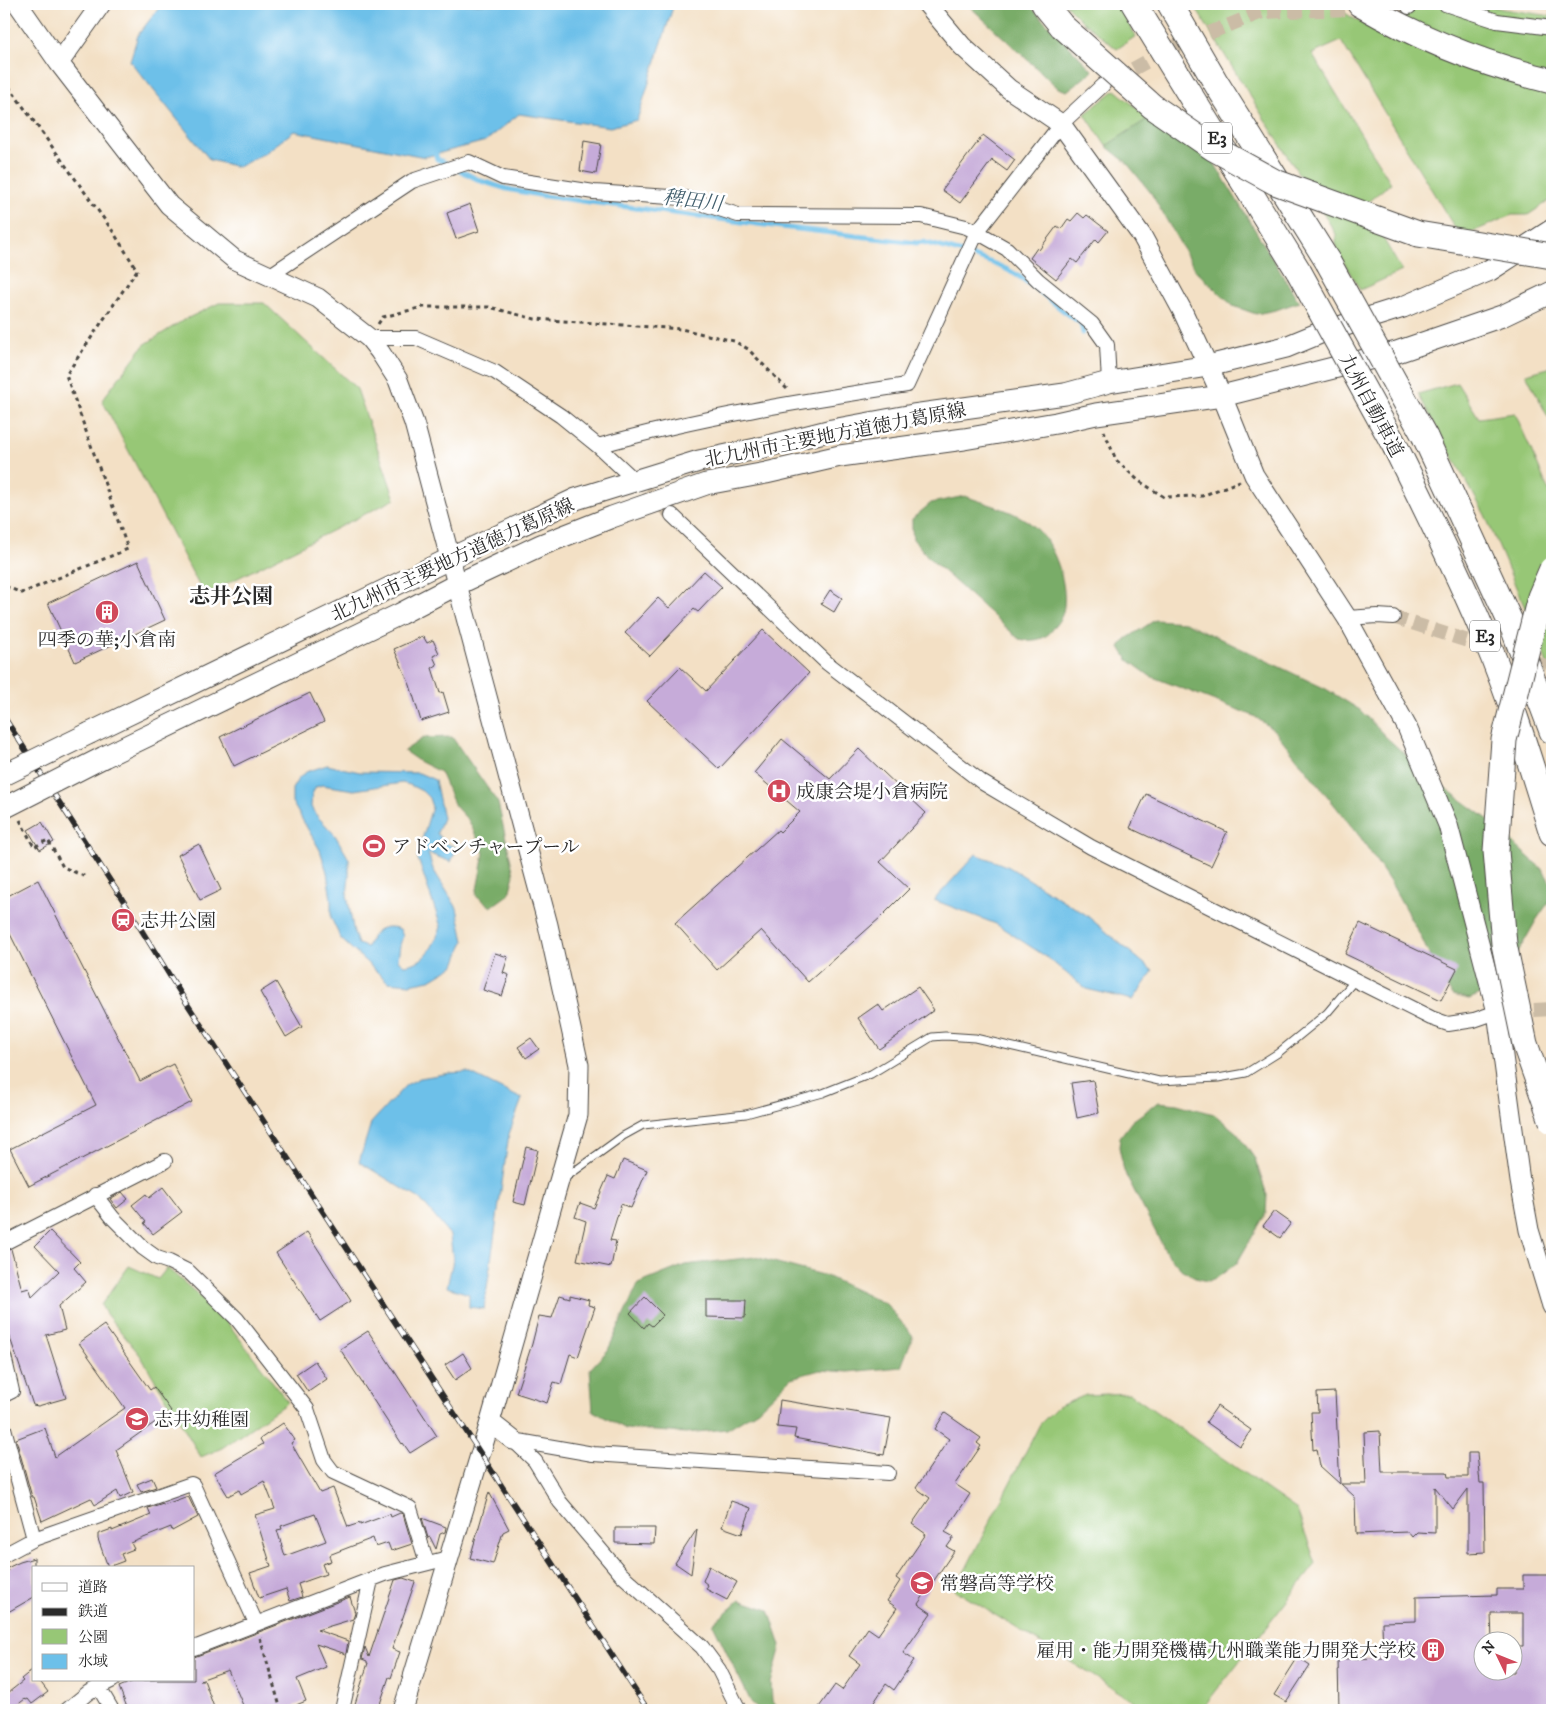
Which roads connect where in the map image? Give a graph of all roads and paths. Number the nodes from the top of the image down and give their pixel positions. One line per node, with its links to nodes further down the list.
1 (18, 4): 10 (street)
2 (101, 4): 10 (street)
3 (926, 4): 14 (street)
4 (1044, 4): 17 (highway, bridge)
5 (1134, 4): 39 (highway, 九州自動車道 / E3, bridge)
6 (1170, 4): 36 (highway, 九州自動車道 / E3, bridge)
7 (1360, 4): 12 (highway)
8 (1445, 4): 9 (street)
9 (1552, 28)
10 (60, 63): 18 (street)
11 (4, 80): 33 (path)
12 (1552, 81)
13 (1103, 85): 14 (street)
14 (1061, 124): 16 (street); 21 (street)
15 (1552, 230): 21 (main road, 北九州市主要地方道徳力葛原線)
16 (978, 232): 18 (street); 22 (street); 24 (street)
17 (1552, 256)
18 (269, 276): 20 (street)
19 (1552, 292): 23 (main road, 北九州市主要地方道徳力葛原線)
20 (369, 338): 24 (path); 26 (street); 30 (street)
21 (1208, 366): 22 (main road, 北九州市主要地方道徳力葛原線); 23 (street)
22 (1109, 382): 30 (main road, 北九州市主要地方道徳力葛原線)
23 (1222, 396): 25 (main road, 北九州市主要地方道徳力葛原線); 28 (street)
24 (800, 402): 26 (street)
25 (1096, 414): 28 (path); 32 (main road, 北九州市主要地方道徳力葛原線)
26 (598, 446): 27 (street)
27 (628, 474)
28 (1254, 475): 35 (street)
29 (672, 515): 41 (street)
30 (449, 559): 32 (street); 37 (main road, 北九州市主要地方道徳力葛原線, bridge)
31 (1552, 569): 43 (highway, bridge)
32 (456, 585): 38 (main road, 北九州市主要地方道徳力葛原線, bridge); 45 (street)
33 (4, 586)
34 (1393, 617): 35 (street)
35 (1347, 618): 42 (street)
36 (1552, 731)
37 (4, 775)
38 (11, 813): 40 (path)
39 (1552, 833)
40 (86, 877)
41 (1355, 980): 42 (street); 45 (lane)
42 (1497, 1012): 48 (street)
43 (1552, 1122)
44 (165, 1161): 46 (street)
45 (560, 1181): 51 (street)
46 (95, 1195): 47 (street); 58 (street)
47 (4, 1243)
48 (1552, 1306)
49 (4, 1356): 50 (street)
50 (4, 1395)
51 (490, 1422): 53 (street); 57 (street)
52 (4, 1428): 55 (street)
53 (513, 1440): 54 (street); 69 (street)
54 (888, 1473)
55 (34, 1539): 56 (street); 60 (street)
56 (4, 1555)
57 (448, 1558): 58 (street); 68 (street)
58 (427, 1563): 59 (street)
59 (371, 1580): 60 (street); 67 (street)
60 (256, 1623): 61 (street); 66 (path)
61 (195, 1648)
62 (108, 1682): 63 (street)
63 (98, 1686): 64 (street); 65 (street)
64 (67, 1710)
65 (112, 1710)
66 (281, 1710)
67 (342, 1710)
68 (403, 1710)
69 (739, 1710)

